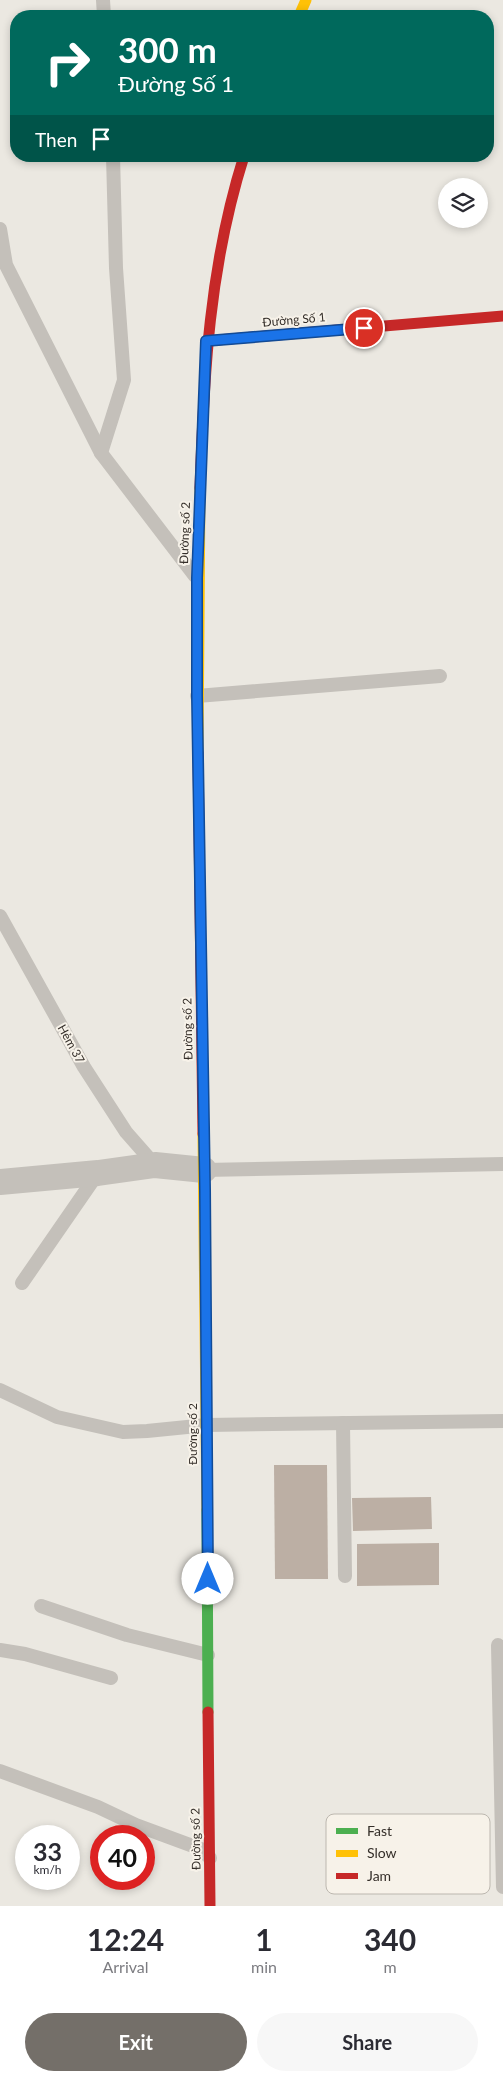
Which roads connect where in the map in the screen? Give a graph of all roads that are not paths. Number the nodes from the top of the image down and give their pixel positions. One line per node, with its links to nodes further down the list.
1 (113, 162): 6 (lane)
2 (242, 162): 5 (street, Đường số 2)
3 (0, 229): 6 (lane)
4 (503, 316): 5 (street, Đường Số 1)
5 (206, 341): 7 (street, Đường số 2)
6 (101, 453): 7 (lane)
7 (197, 578): 9 (street, Đường số 2)
8 (440, 676): 9 (lane)
9 (197, 696): 13 (street, Đường số 2)
10 (0, 916): 12 (lane, Hẻm 37)
11 (503, 1164): 13 (lane)
12 (155, 1165): 13 (street); 14 (street)
13 (204, 1170): 20 (street, Đường số 2)
14 (98, 1173): 15 (street); 16 (lane)
15 (0, 1182)
16 (22, 1283)
17 (0, 1390): 20 (lane)
18 (503, 1421): 19 (lane)
19 (343, 1423): 20 (lane); 21 (lane)
20 (207, 1425): 25 (street, Đường số 2)
21 (345, 1576)
22 (41, 1606): 25 (lane)
23 (498, 1645): 29 (lane)
24 (0, 1650): 26 (lane)
25 (208, 1656): 28 (street, Đường số 2)
26 (111, 1678)
27 (0, 1771): 28 (lane)
28 (210, 1858): 30 (street, Đường số 2)
29 (503, 1887)
30 (210, 1906)

